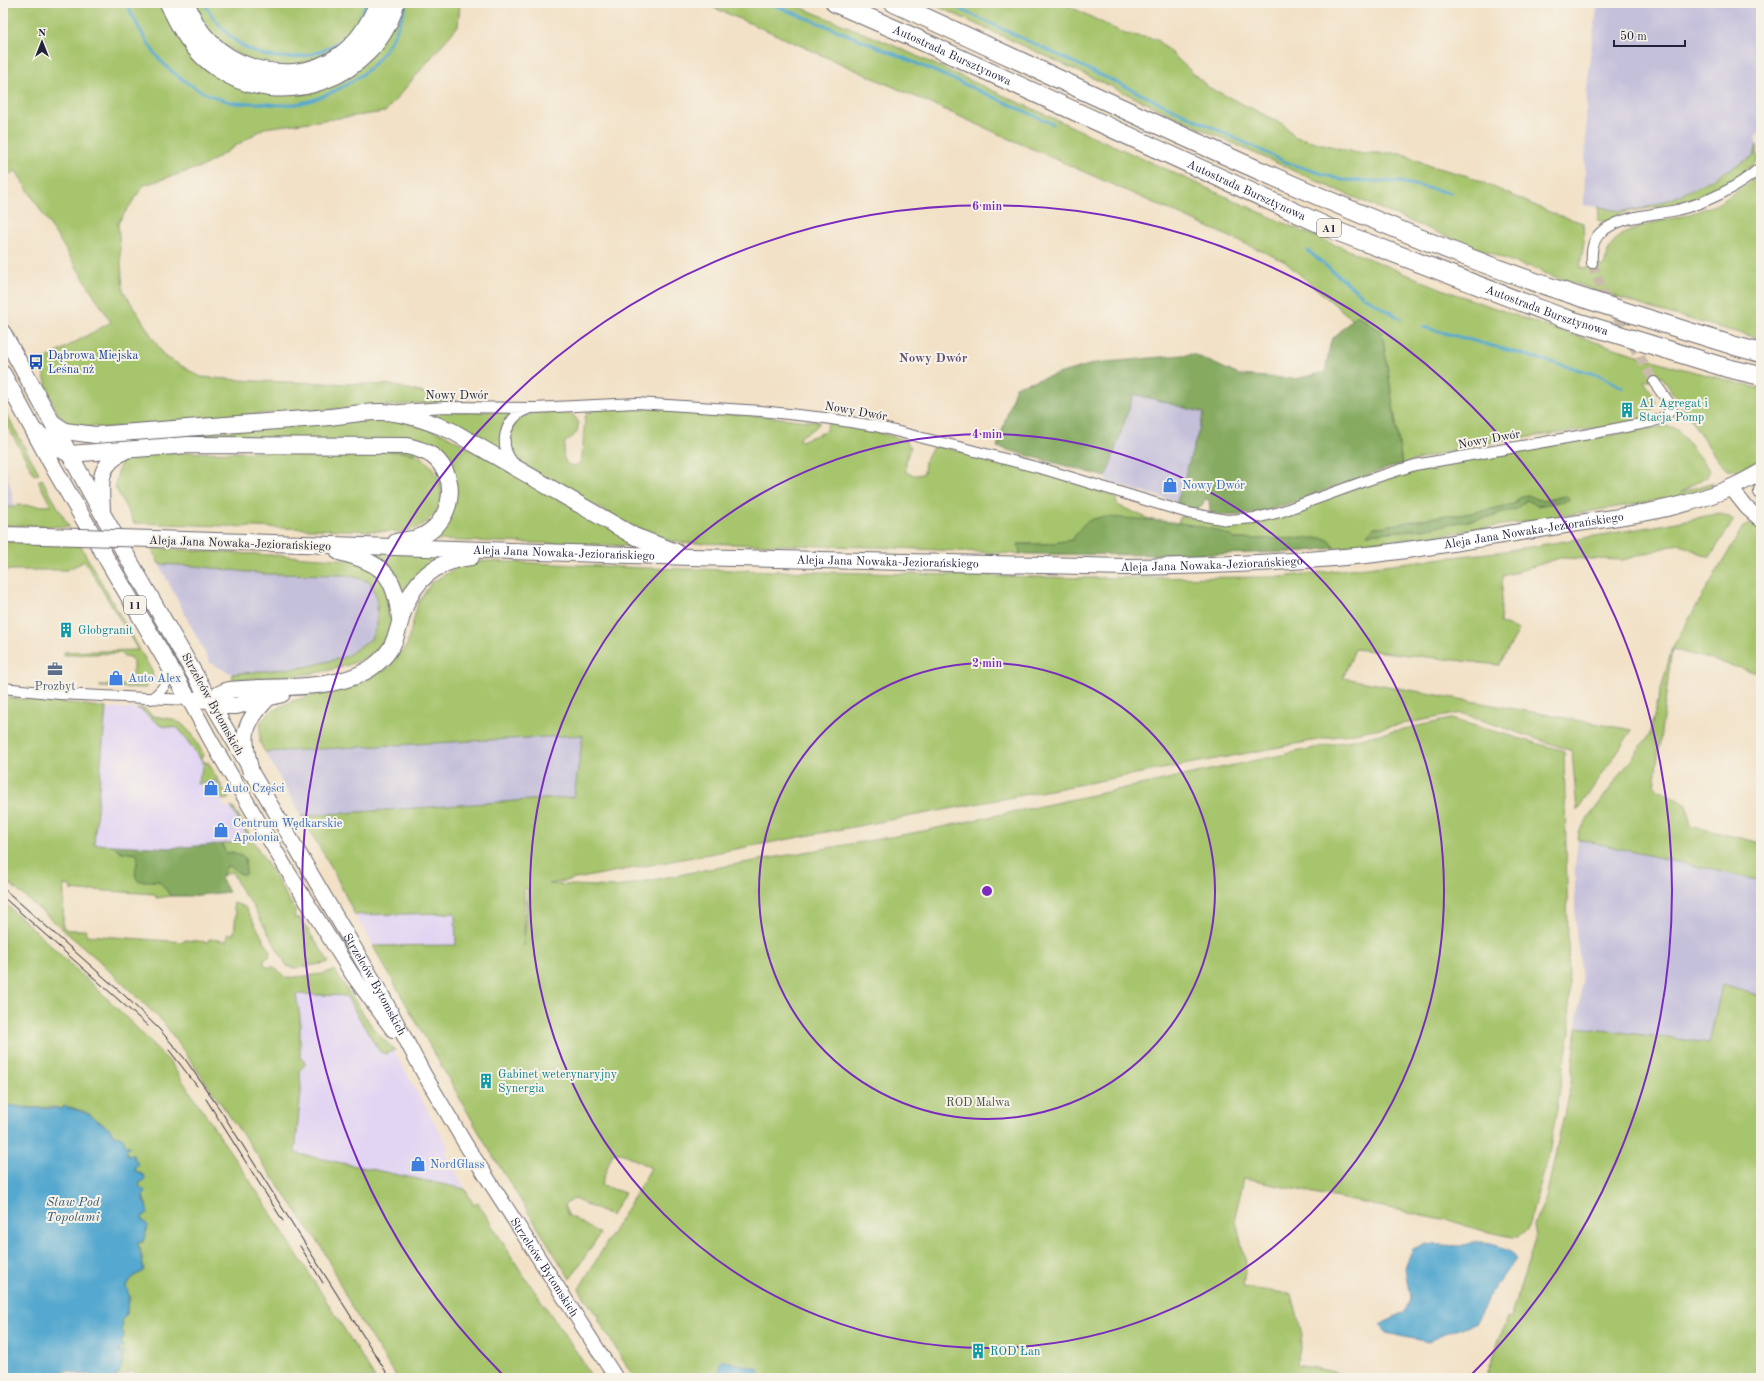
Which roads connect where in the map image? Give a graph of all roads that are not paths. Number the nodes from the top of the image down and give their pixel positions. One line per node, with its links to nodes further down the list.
1 (169, 3): 4 (highway)
2 (186, 3): 3 (highway)
3 (379, 3)
4 (395, 3)
5 (835, 3): 12 (highway, Autostrada Bursztynowa / A1)
6 (894, 3): 10 (highway, Autostrada Bursztynowa / A1)
7 (1761, 167): 8 (street)
8 (1592, 263)
9 (3, 333): 16 (main road, Strzelców Bytomskich / 11)
10 (1761, 353)
11 (3, 374): 17 (main road, Strzelców Bytomskich / 11)
12 (1761, 376)
13 (1654, 382): 14 (street, Nowy Dwór)
14 (534, 408): 15 (street, Nowy Dwór); 21 (street, Nowy Dwór)
15 (380, 412): 18 (main road); 21 (main road)
16 (53, 423): 18 (main road); 20 (main road, Strzelców Bytomskich / 11)
17 (31, 426): 20 (main road); 23 (main road, Strzelców Bytomskich / 11)
18 (95, 435): 20 (main road)
19 (127, 449): 20 (main road); 25 (main road); 29 (main road)
20 (70, 454): 23 (main road); 25 (main road, Strzelców Bytomskich / 11)
21 (515, 466): 31 (main road)
22 (1761, 472): 24 (main road, Aleja Jana Nowaka-Jeziorańskiego)
23 (64, 485): 34 (main road, Strzelców Bytomskich / 11)
24 (1731, 488): 26 (main road); 31 (main road, Aleja Jana Nowaka-Jeziorańskiego)
25 (102, 513): 33 (main road, Strzelców Bytomskich / 11)
26 (1761, 520)
27 (3, 535): 28 (main road, Aleja Jana Nowaka-Jeziorańskiego, bridge)
28 (314, 546): 29 (main road, Aleja Jana Nowaka-Jeziorańskiego); 32 (main road)
29 (371, 547): 30 (main road, Aleja Jana Nowaka-Jeziorańskiego)
30 (515, 551): 31 (main road, Aleja Jana Nowaka-Jeziorańskiego); 32 (main road)
31 (691, 557)
32 (400, 624): 36 (main road)
33 (188, 659): 37 (main road); 39 (main road, Strzelców Bytomskich / 11)
34 (169, 663): 38 (street); 41 (main road, Strzelców Bytomskich / 11)
35 (3, 688): 38 (street)
36 (298, 688): 37 (main road); 40 (main road)
37 (228, 690): 39 (main road)
38 (151, 699): 41 (street)
39 (209, 699): 40 (main road); 41 (main road); 42 (main road, Strzelców Bytomskich / 11)
40 (267, 699): 42 (main road)
41 (189, 700): 43 (main road, Strzelców Bytomskich / 11)
42 (251, 773): 43 (main road, Strzelców Bytomskich / 11)
43 (424, 1074): 44 (main road, Strzelców Bytomskich / 11)
44 (616, 1378)

